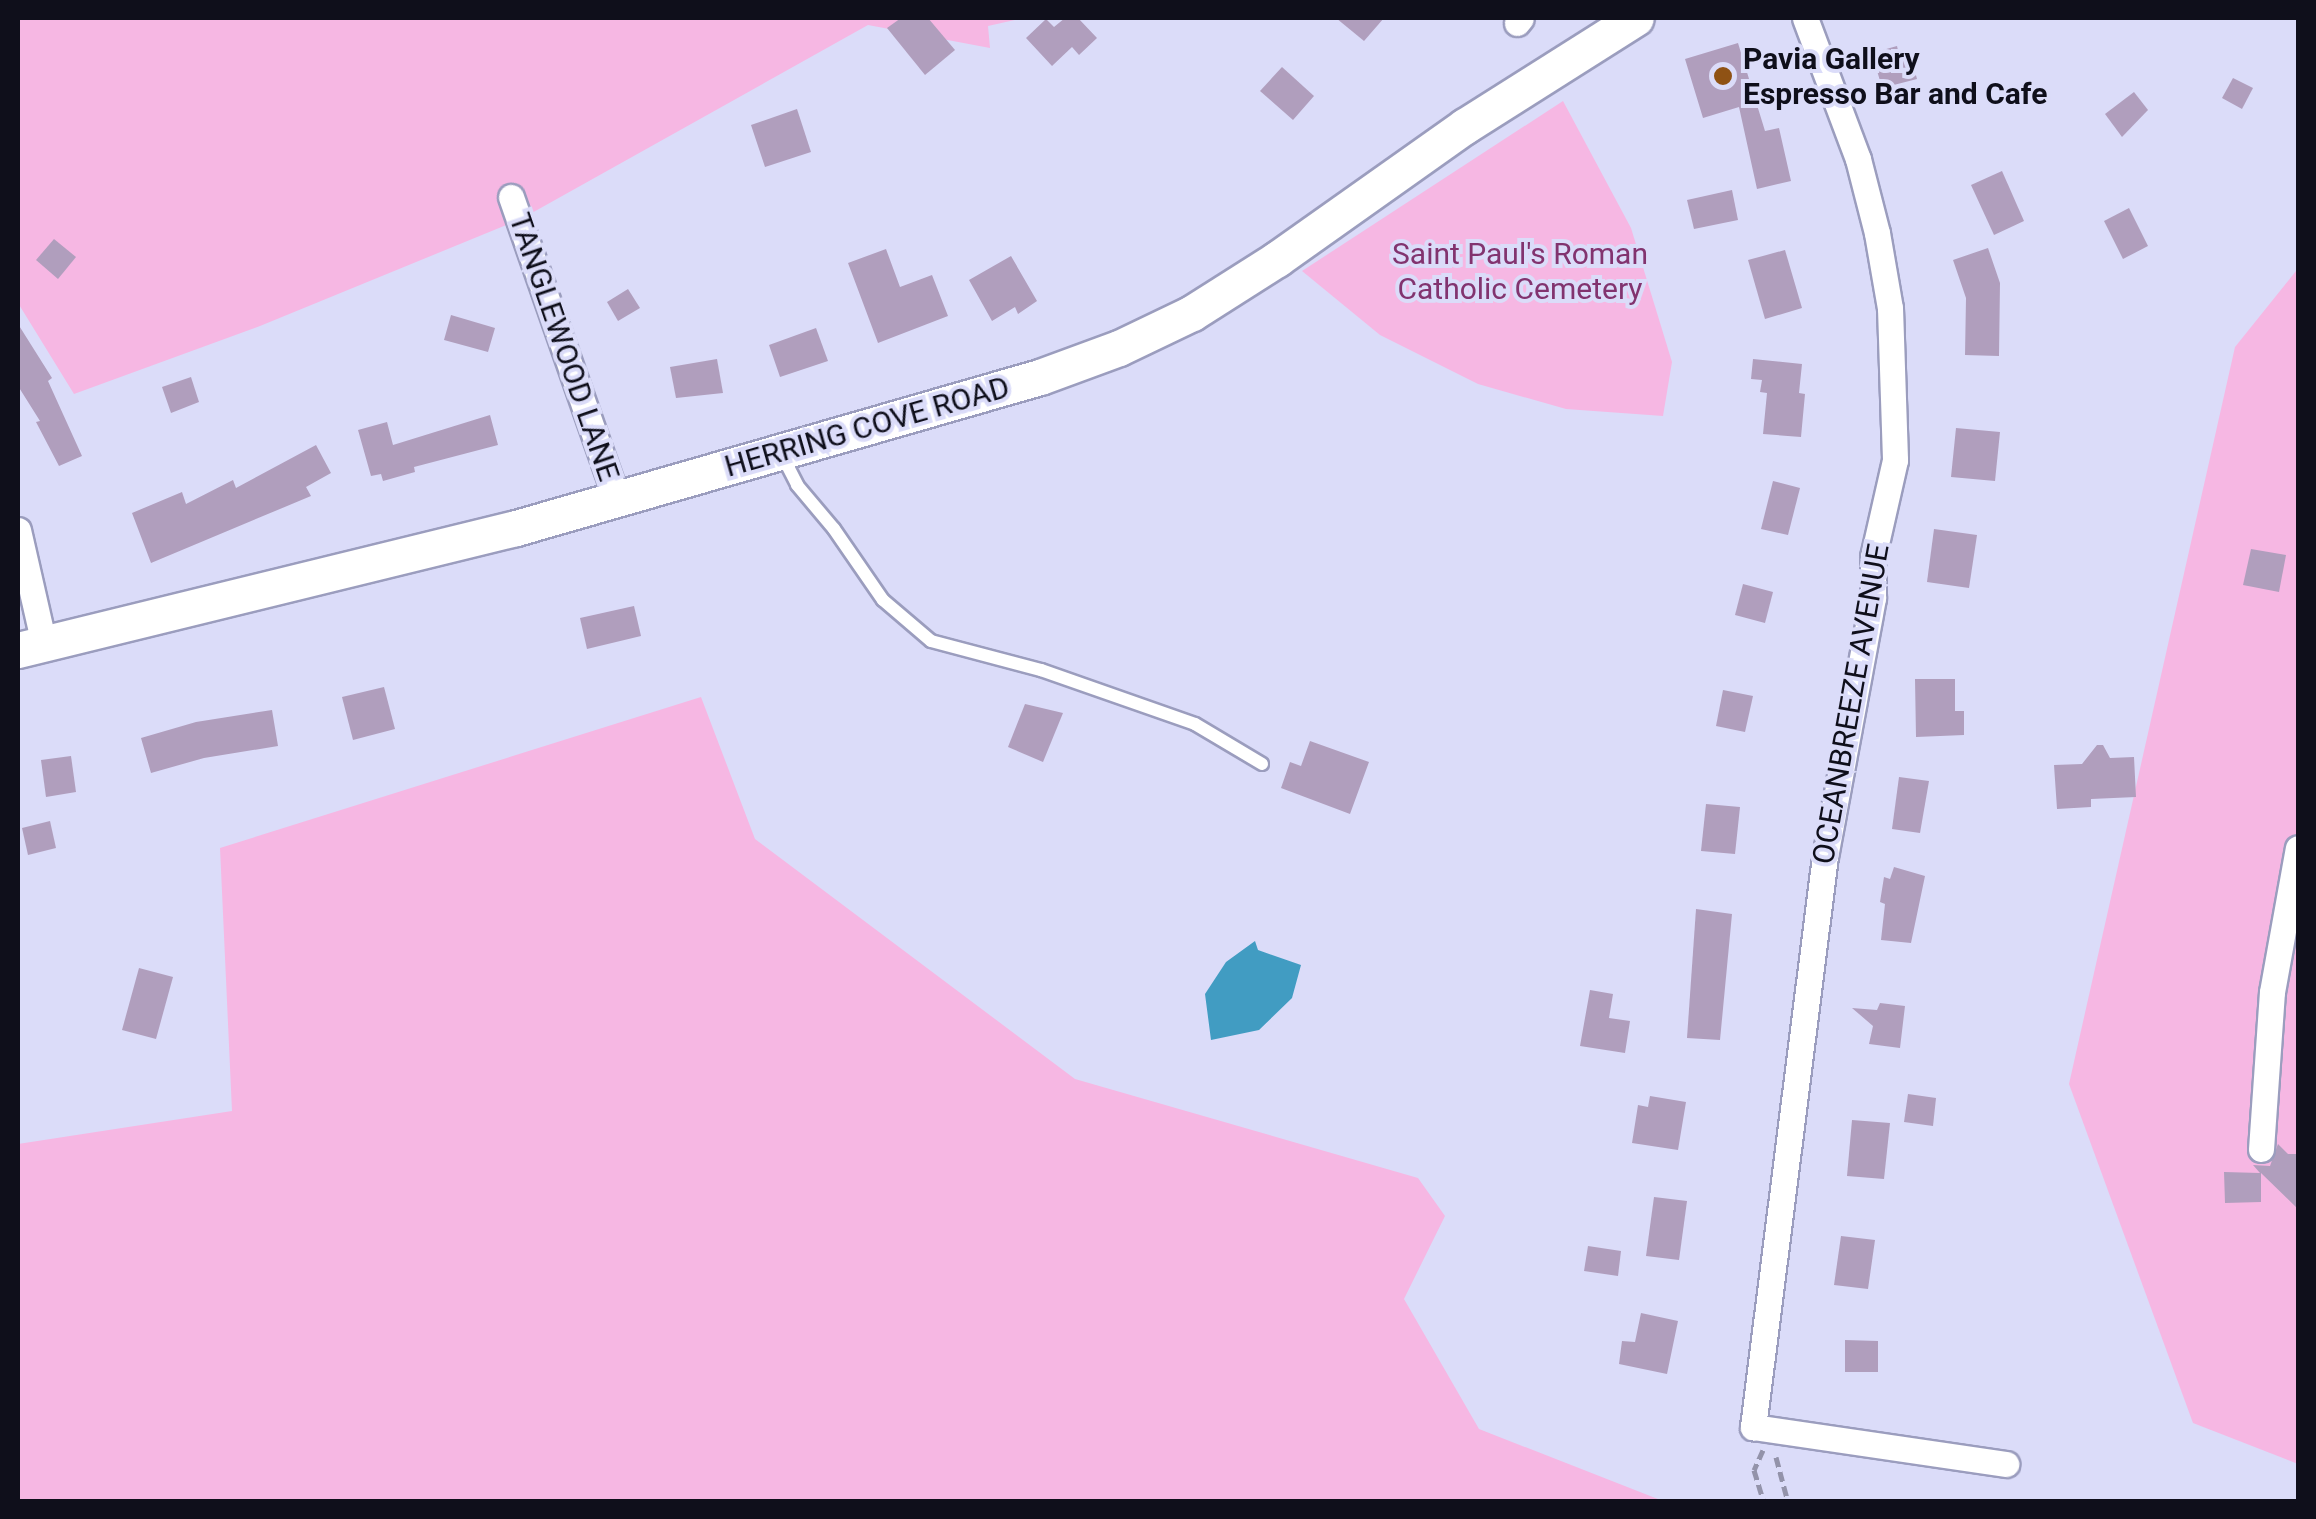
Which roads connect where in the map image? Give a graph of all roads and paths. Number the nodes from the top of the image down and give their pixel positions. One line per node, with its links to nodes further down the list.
1 (1636, 18): 4 (main road, HERRING COVE ROAD)
2 (1805, 18): 11 (street, OCEANBREEZE AVENUE)
3 (512, 197): 5 (street, TANGLEWOOD LANE)
4 (780, 452): 5 (main road, HERRING COVE ROAD); 8 (lane)
5 (616, 497): 7 (main road, HERRING COVE ROAD)
6 (18, 530): 7 (street)
7 (31, 647)
8 (1262, 764)
9 (2298, 848): 10 (street)
10 (2261, 1148)
11 (2006, 1464)
12 (1764, 1502): 13 (path)
13 (1788, 1502)

